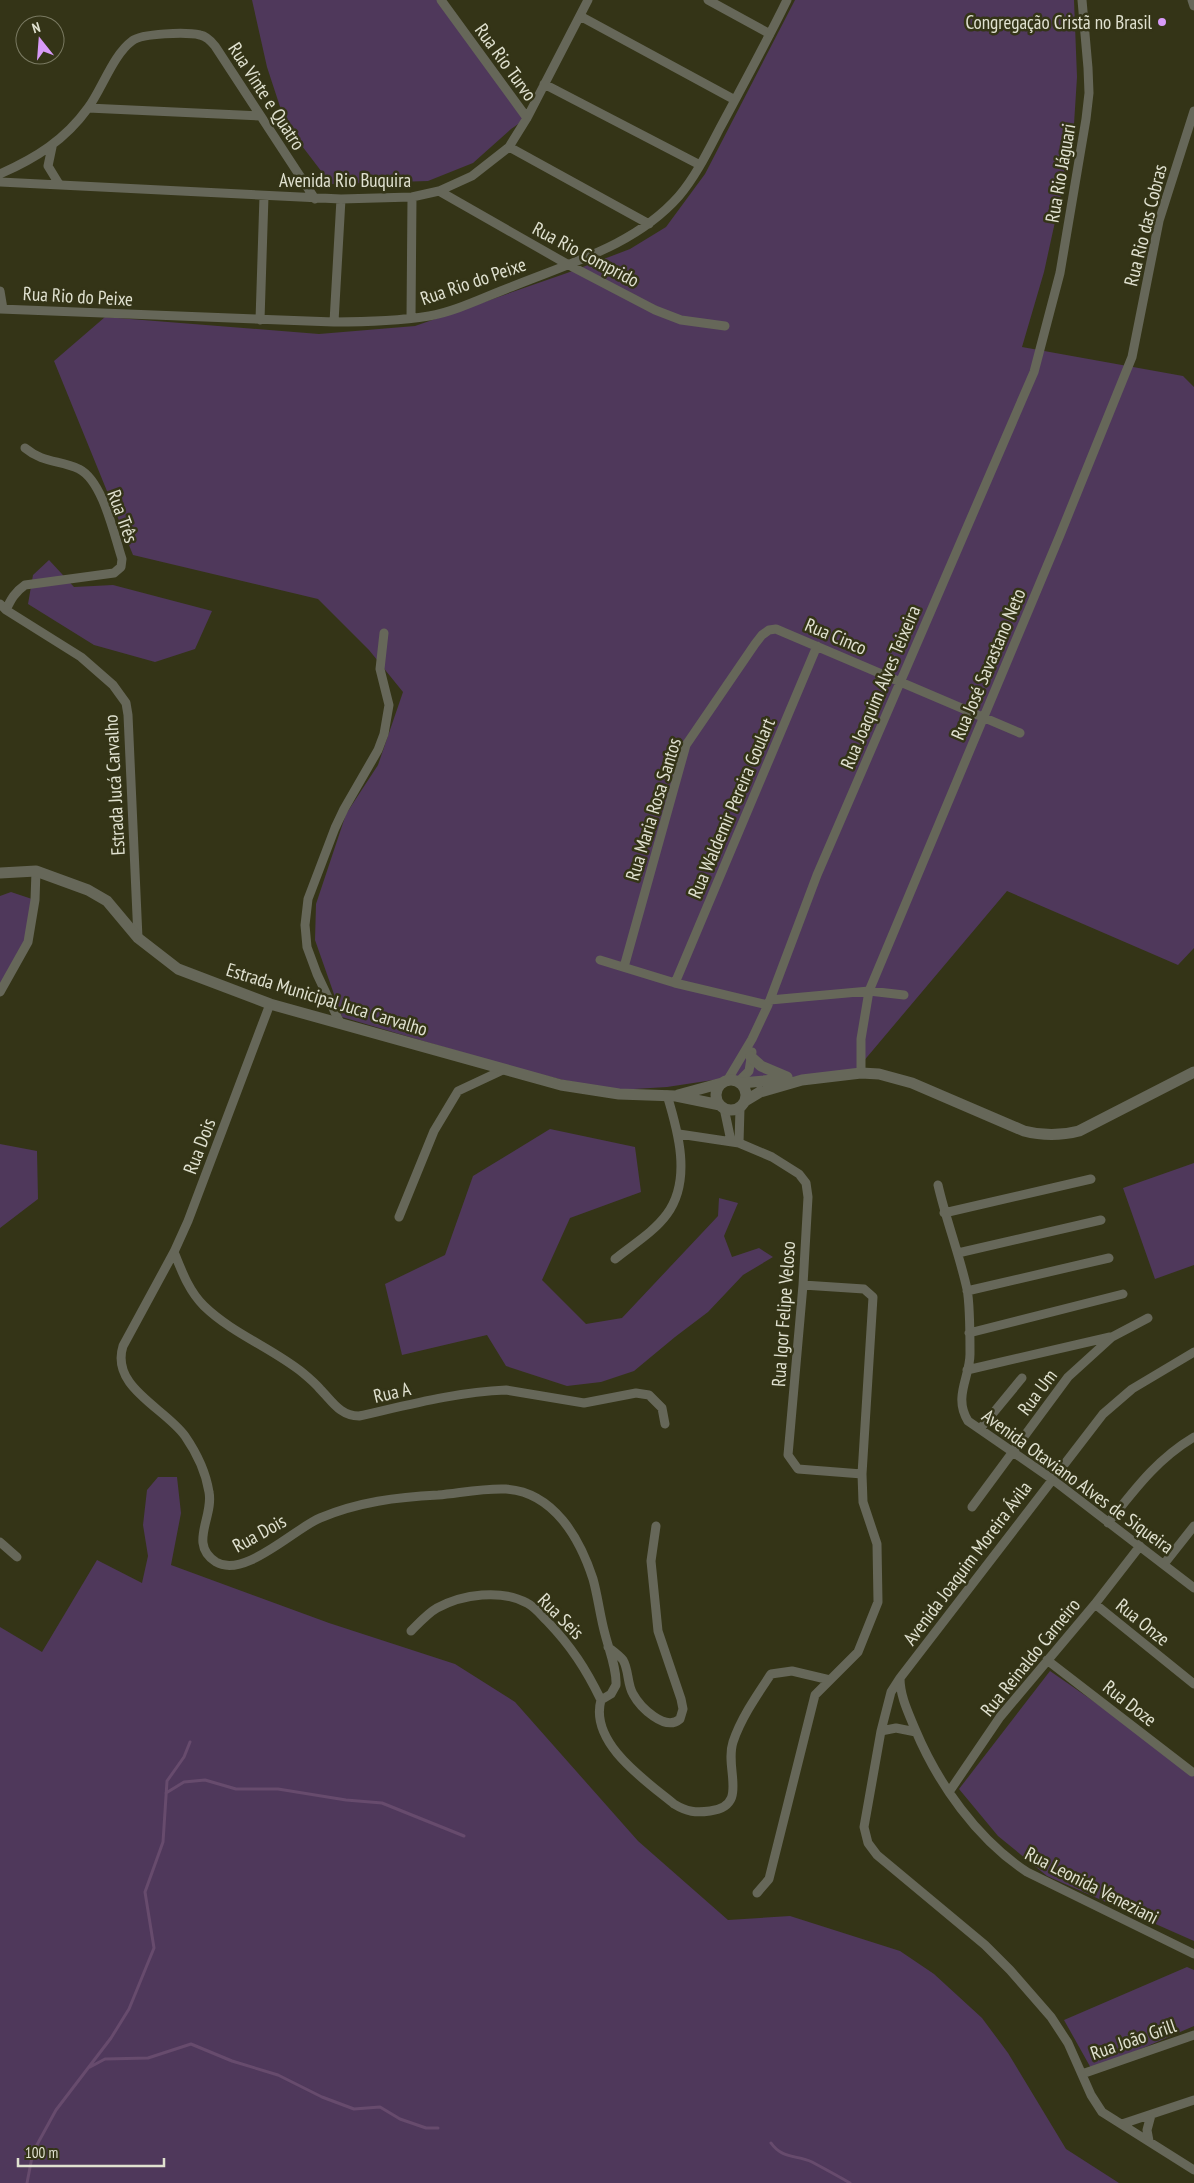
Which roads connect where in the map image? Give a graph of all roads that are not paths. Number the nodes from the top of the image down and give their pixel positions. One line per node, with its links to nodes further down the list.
1 (441, 0): 15 (street, Rua Rio Turvo)
2 (588, 0): 8 (street, Avenida Rio Buquira)
3 (708, 0): 9 (street)
4 (787, 0): 9 (street, Rua Rio do Peixe)
5 (1082, 0): 36 (street, Rua Rio Jáguari)
6 (1192, 0): 7 (street)
7 (1194, 6)
8 (580, 16): 10 (street, Avenida Rio Buquira); 11 (street)
9 (770, 34): 11 (street, Rua Rio do Peixe)
10 (544, 84): 15 (street, Avenida Rio Buquira); 18 (street)
11 (735, 100): 18 (street, Rua Rio do Peixe)
12 (88, 108): 14 (street); 14 (street, Rua Vinte e Quatro); 16 (street, Rua Vinte e Quatro)
13 (1194, 111): 35 (street, Rua Rio das Cobras)
14 (260, 116): 25 (street, Rua Vinte e Quatro)
15 (527, 118): 17 (street, Avenida Rio Buquira)
16 (52, 146): 19 (street, Rua Vinte e Quatro); 21 (street)
17 (510, 147): 22 (street, Avenida Rio Buquira); 27 (street)
18 (700, 165): 27 (street, Rua Rio do Peixe)
19 (0, 174)
20 (0, 182): 21 (street, Avenida Rio Buquira)
21 (59, 184): 23 (street, Avenida Rio Buquira)
22 (439, 192): 24 (street, Avenida Rio Buquira); 28 (street, Rua Rio Comprido)
23 (264, 196): 25 (street, Avenida Rio Buquira); 32 (street)
24 (412, 197): 26 (street, Avenida Rio Buquira); 31 (street)
25 (315, 198): 26 (street, Avenida Rio Buquira)
26 (341, 199): 33 (street)
27 (649, 224): 28 (street, Rua Rio do Peixe)
28 (568, 264): 31 (street, Rua Rio do Peixe); 34 (street, Rua Rio Comprido)
29 (0, 291): 30 (street)
30 (1, 309): 32 (street, Rua Rio do Peixe)
31 (412, 318): 33 (street, Rua Rio do Peixe)
32 (260, 320): 33 (street, Rua Rio do Peixe)
33 (334, 322)
34 (725, 326)
35 (1134, 348): 43 (street, Rua José Savastano Neto)
36 (1040, 349): 42 (street, Rua Joaquim Alves Teixeira)
37 (25, 448): 38 (street, Rua Três)
38 (3, 607): 47 (street, Estrada Jucá Carvalho)
39 (776, 629): 41 (street, Rua Cinco); 49 (street, Rua Maria Rosa Santos)
40 (384, 633): 56 (street)
41 (817, 646): 42 (street, Rua Cinco); 50 (street, Rua Waldemir Pereira Goulart)
42 (900, 680): 43 (street, Rua Cinco); 54 (street, Rua Joaquim Alves Teixeira)
43 (984, 717): 44 (street, Rua Cinco); 51 (street, Rua José Savastano Neto)
44 (1020, 733)
45 (36, 871): 46 (street, Estrada Municipal Juca Carvalho); 47 (street, Estrada Municipal Juca Carvalho); 52 (street)
46 (0, 873)
47 (138, 938): 55 (street, Estrada Municipal Juca Carvalho)
48 (600, 960): 49 (street)
49 (624, 967): 50 (street)
50 (675, 983): 54 (street)
51 (869, 991): 53 (street); 54 (street); 61 (street, Rua José Savastano Neto)
52 (0, 992)
53 (904, 995)
54 (769, 1003): 57 (street, Rua Joaquim Alves Teixeira)
55 (270, 1004): 56 (street, Estrada Municipal Juca Carvalho); 74 (street, Rua Dois)
56 (340, 1023): 59 (street, Estrada Municipal Juca Carvalho)
57 (752, 1040): 58 (street); 63 (street)
58 (751, 1057): 62 (street); 63 (street)
59 (505, 1069): 64 (street, Estrada Municipal Juca Carvalho); 72 (street)
60 (1194, 1072): 61 (street)
61 (861, 1073): 62 (street)
62 (797, 1079): 63 (street); 65 (street)
63 (732, 1082): 64 (street); 65 (street); 66 (street)
64 (672, 1095): 66 (street); 67 (street)
65 (742, 1104): 66 (street); 68 (street)
66 (722, 1107): 68 (street)
67 (679, 1134): 68 (street, Rua Igor Felipe Veloso); 77 (street)
68 (735, 1142): 78 (street, Rua Igor Felipe Veloso)
69 (1091, 1179): 71 (street)
70 (938, 1185): 71 (street, Avenida Otaviano Alves de Siqueira)
71 (944, 1213): 75 (street, Avenida Otaviano Alves de Siqueira)
72 (399, 1217)
73 (1101, 1220): 75 (street)
74 (174, 1252): 87 (street, Rua A); 104 (street, Rua Dois)
75 (958, 1253): 79 (street, Avenida Otaviano Alves de Siqueira)
76 (1109, 1258): 79 (street)
77 (615, 1259)
78 (803, 1285): 91 (street); 91 (street, Rua Igor Felipe Veloso)
79 (967, 1291): 82 (street, Avenida Otaviano Alves de Siqueira)
80 (1123, 1294): 82 (street)
81 (1148, 1318): 83 (street, Rua Um)
82 (969, 1333): 85 (street, Avenida Otaviano Alves de Siqueira)
83 (1112, 1337): 85 (street); 90 (street, Rua Um)
84 (1194, 1352): 92 (street, Avenida Joaquim Moreira Ávila)
85 (967, 1370): 88 (street, Avenida Otaviano Alves de Siqueira)
86 (1022, 1378): 88 (street)
87 (665, 1424)
88 (980, 1429): 90 (street, Avenida Otaviano Alves de Siqueira)
89 (1194, 1437): 94 (street)
90 (1013, 1452): 92 (street, Avenida Otaviano Alves de Siqueira); 93 (street, Rua Um)
91 (862, 1474): 107 (street)
92 (1052, 1479): 94 (street, Avenida Otaviano Alves de Siqueira); 106 (street, Avenida Joaquim Moreira Ávila)
93 (972, 1507)
94 (1108, 1523): 98 (street, Avenida Otaviano Alves de Siqueira)
95 (656, 1526): 104 (street)
96 (1194, 1526): 100 (street)
97 (0, 1542): 99 (street)
98 (1140, 1546): 100 (street, Avenida Otaviano Alves de Siqueira); 102 (street, Rua Reinaldo Carneiro)
99 (17, 1557)
100 (1164, 1564): 101 (street, Avenida Otaviano Alves de Siqueira)
101 (1194, 1588)
102 (1095, 1604): 105 (street, Rua Reinaldo Carneiro); 108 (street, Rua Onze)
103 (411, 1631): 109 (street, Rua Seis)
104 (608, 1647): 109 (street, Rua Dois)
105 (1047, 1660): 112 (street, Rua Doze); 113 (street, Rua Reinaldo Carneiro)
106 (900, 1678): 110 (street, Avenida Joaquim Moreira Ávila); 111 (street, Rua Leonida Veneziani)
107 (830, 1680): 109 (street); 114 (street)
108 (1194, 1684)
109 (601, 1700)
110 (881, 1731): 111 (street); 117 (street, Avenida Joaquim Moreira Ávila)
111 (916, 1732): 113 (street, Rua Leonida Veneziani)
112 (1192, 1772)
113 (949, 1792): 115 (street, Rua Leonida Veneziani)
114 (757, 1893)
115 (1194, 1954)
116 (1194, 2035): 117 (street, Rua João Grill)
117 (1082, 2074): 120 (street, Avenida Joaquim Moreira Ávila)
118 (1194, 2100): 119 (street)
119 (1151, 2115): 120 (street); 121 (street)
120 (1122, 2124): 121 (street, Avenida Joaquim Moreira Ávila)
121 (1149, 2141): 122 (street, Avenida Joaquim Moreira Ávila)
122 (1194, 2170)

